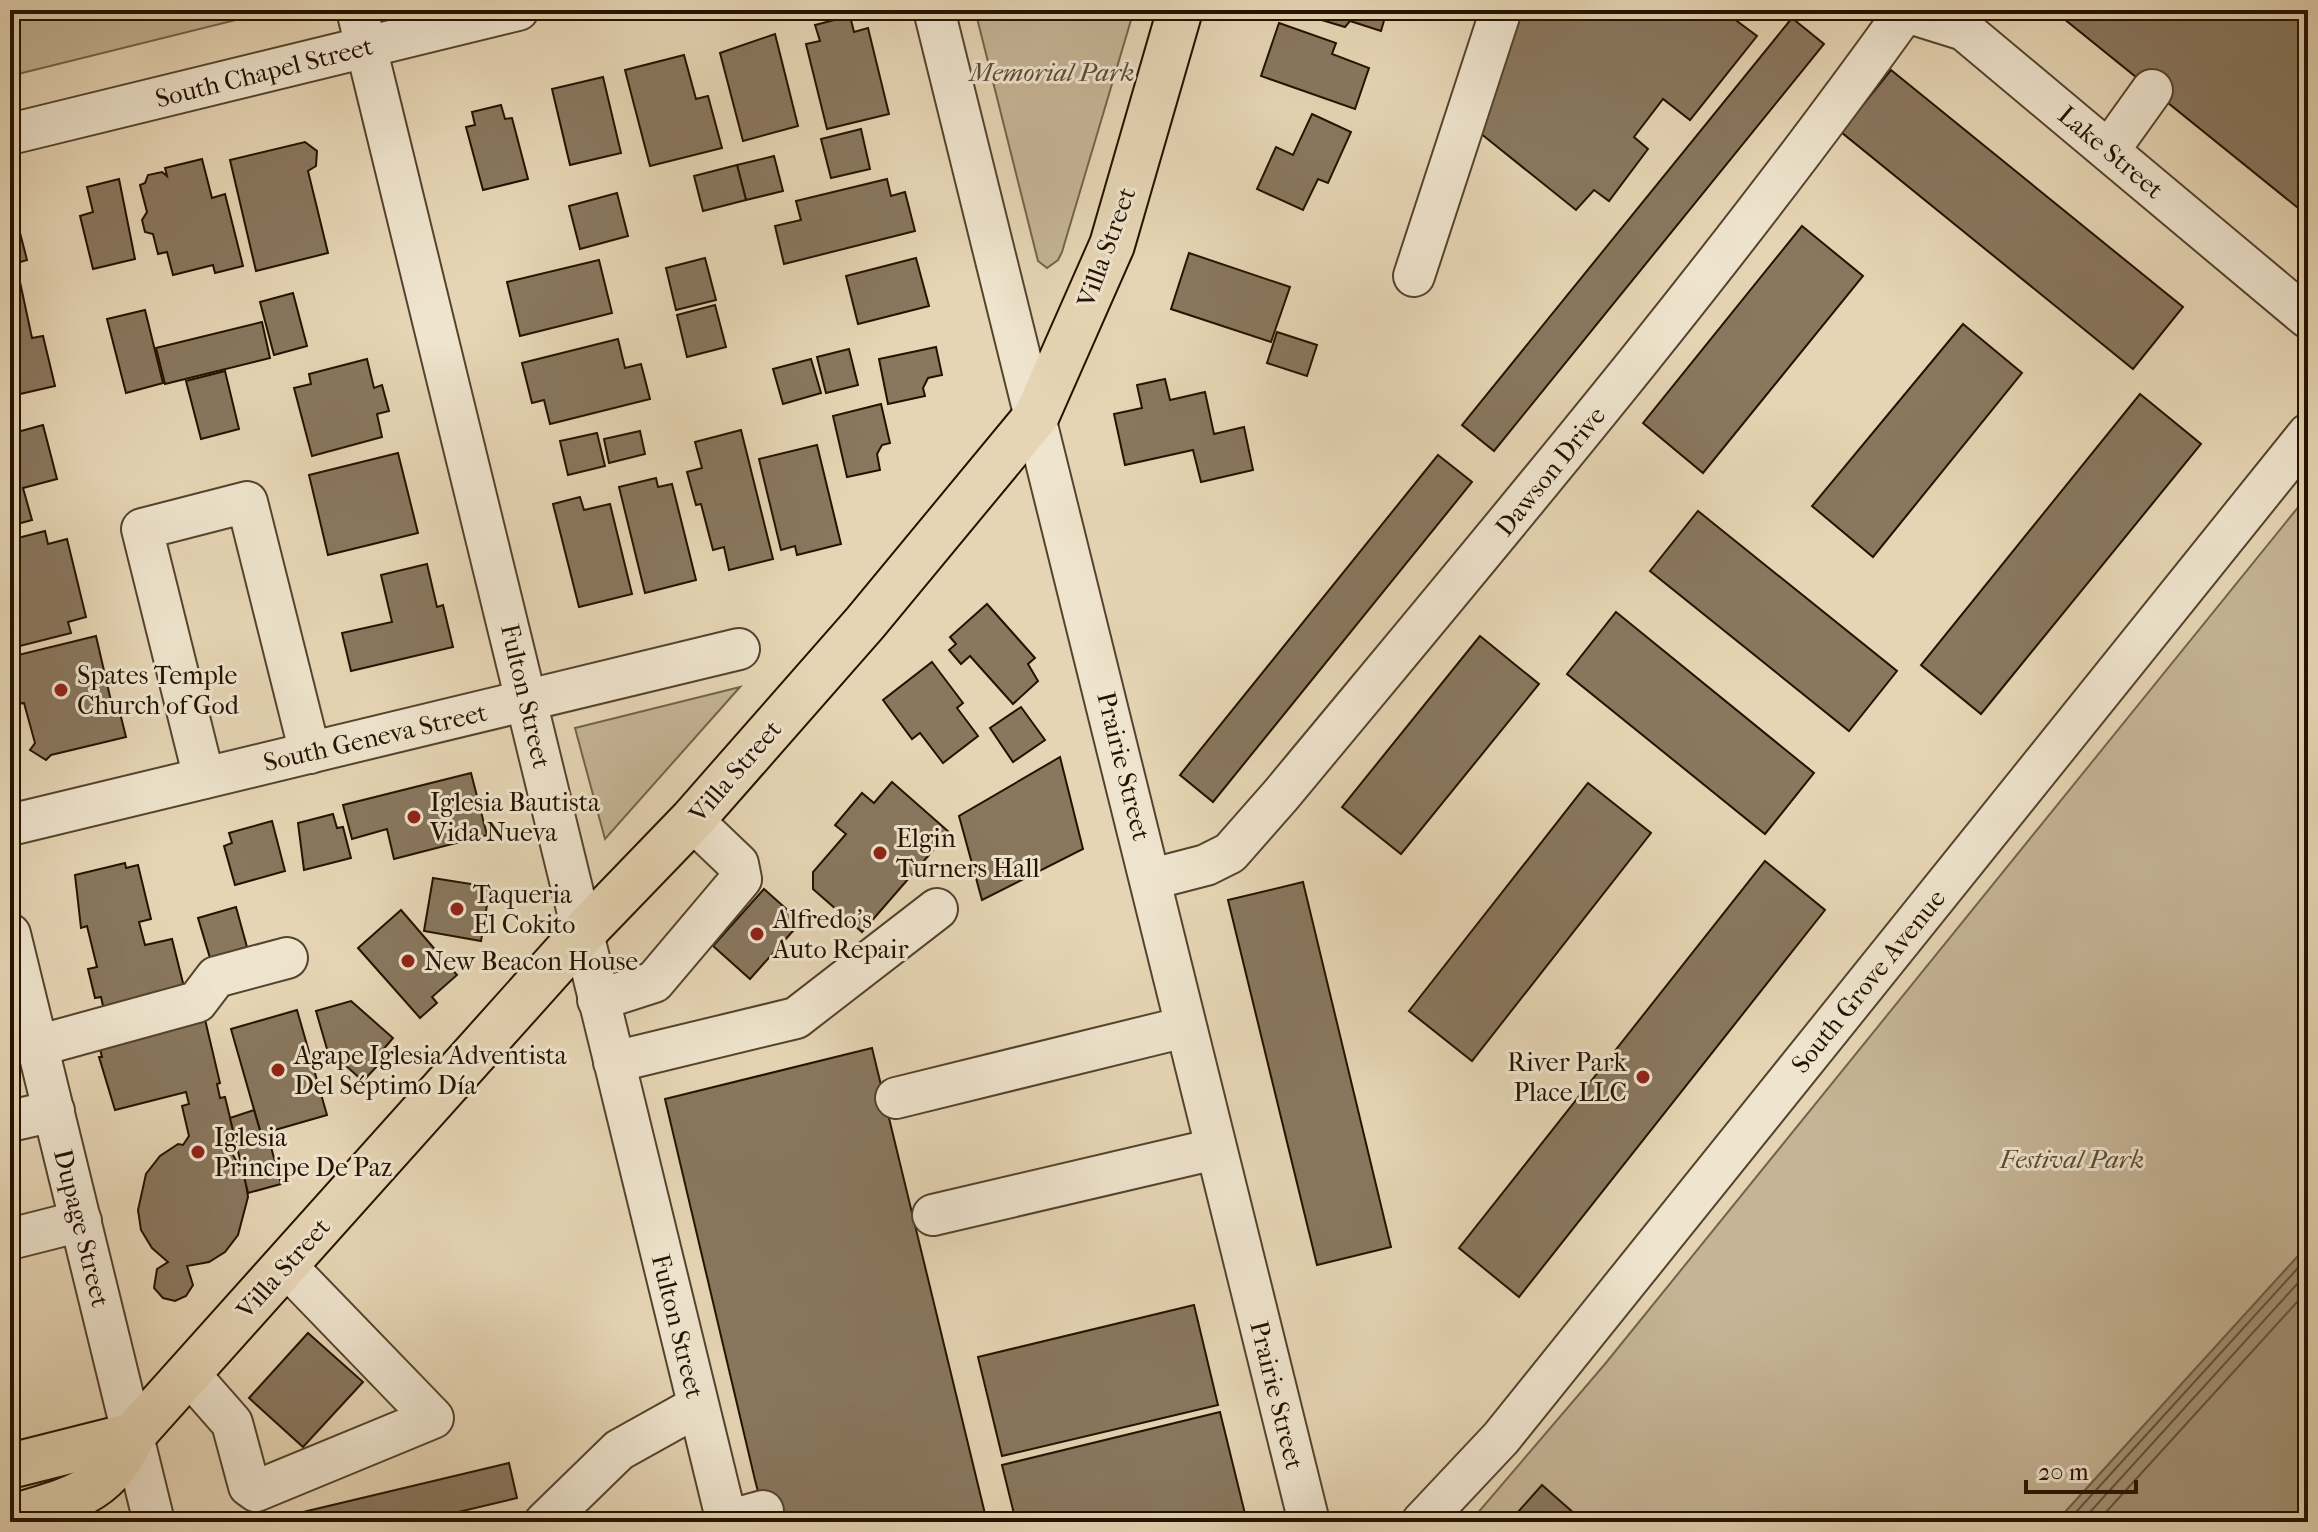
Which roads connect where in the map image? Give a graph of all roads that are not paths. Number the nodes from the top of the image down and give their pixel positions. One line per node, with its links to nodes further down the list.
1 (518, 10): 6 (street, South Chapel Street)
2 (934, 10): 12 (street, Prairie Street)
3 (1180, 10): 12 (main road, Villa Street)
4 (1501, 10): 10 (street)
5 (1902, 11): 9 (street, Lake Street); 20 (street, Dawson Drive)
6 (362, 28): 8 (street, South Chapel Street); 15 (street, Fulton Street)
7 (2152, 90): 9 (street)
8 (10, 134)
9 (2109, 150): 11 (street, Lake Street)
10 (1414, 276)
11 (2308, 318)
12 (1037, 415): 18 (main road, Villa Street); 20 (street, Prairie Street)
13 (2308, 434): 46 (street, South Grove Avenue)
14 (739, 649): 15 (street, South Geneva Street)
15 (529, 701): 16 (street, South Geneva Street); 23 (street, Fulton Street)
16 (310, 753): 17 (street, South Geneva Street); 17 (street)
17 (204, 778): 19 (street, South Geneva Street)
18 (692, 820): 23 (main road, Villa Street); 25 (street)
19 (10, 825)
20 (1152, 879): 26 (street, Prairie Street)
21 (937, 909): 28 (street)
22 (10, 934): 27 (street, Dupage Street)
23 (582, 934): 25 (street, Fulton Street); 36 (main road, Villa Street)
24 (287, 958): 27 (street)
25 (598, 1000): 28 (street, Fulton Street)
26 (1185, 1027): 29 (street); 32 (street, Prairie Street)
27 (37, 1046): 30 (street, Dupage Street)
28 (614, 1062): 38 (street, Fulton Street)
29 (896, 1098)
30 (54, 1111): 31 (street); 34 (street, Dupage Street)
31 (10, 1121)
32 (1215, 1149): 33 (street); 45 (street, Prairie Street)
33 (933, 1215)
34 (81, 1221): 35 (street); 39 (street, Dupage Street)
35 (10, 1239)
36 (285, 1265): 37 (main road, Villa Street); 37 (street)
37 (189, 1374): 39 (main road, Villa Street)
38 (698, 1406): 42 (street, Fulton Street); 44 (street)
39 (133, 1435): 40 (main road); 41 (main road, Villa Street); 43 (street, Dupage Street)
40 (10, 1466)
41 (10, 1518)
42 (739, 1518)
43 (154, 1522)
44 (545, 1522)
45 (1309, 1522)
46 (1422, 1522)

